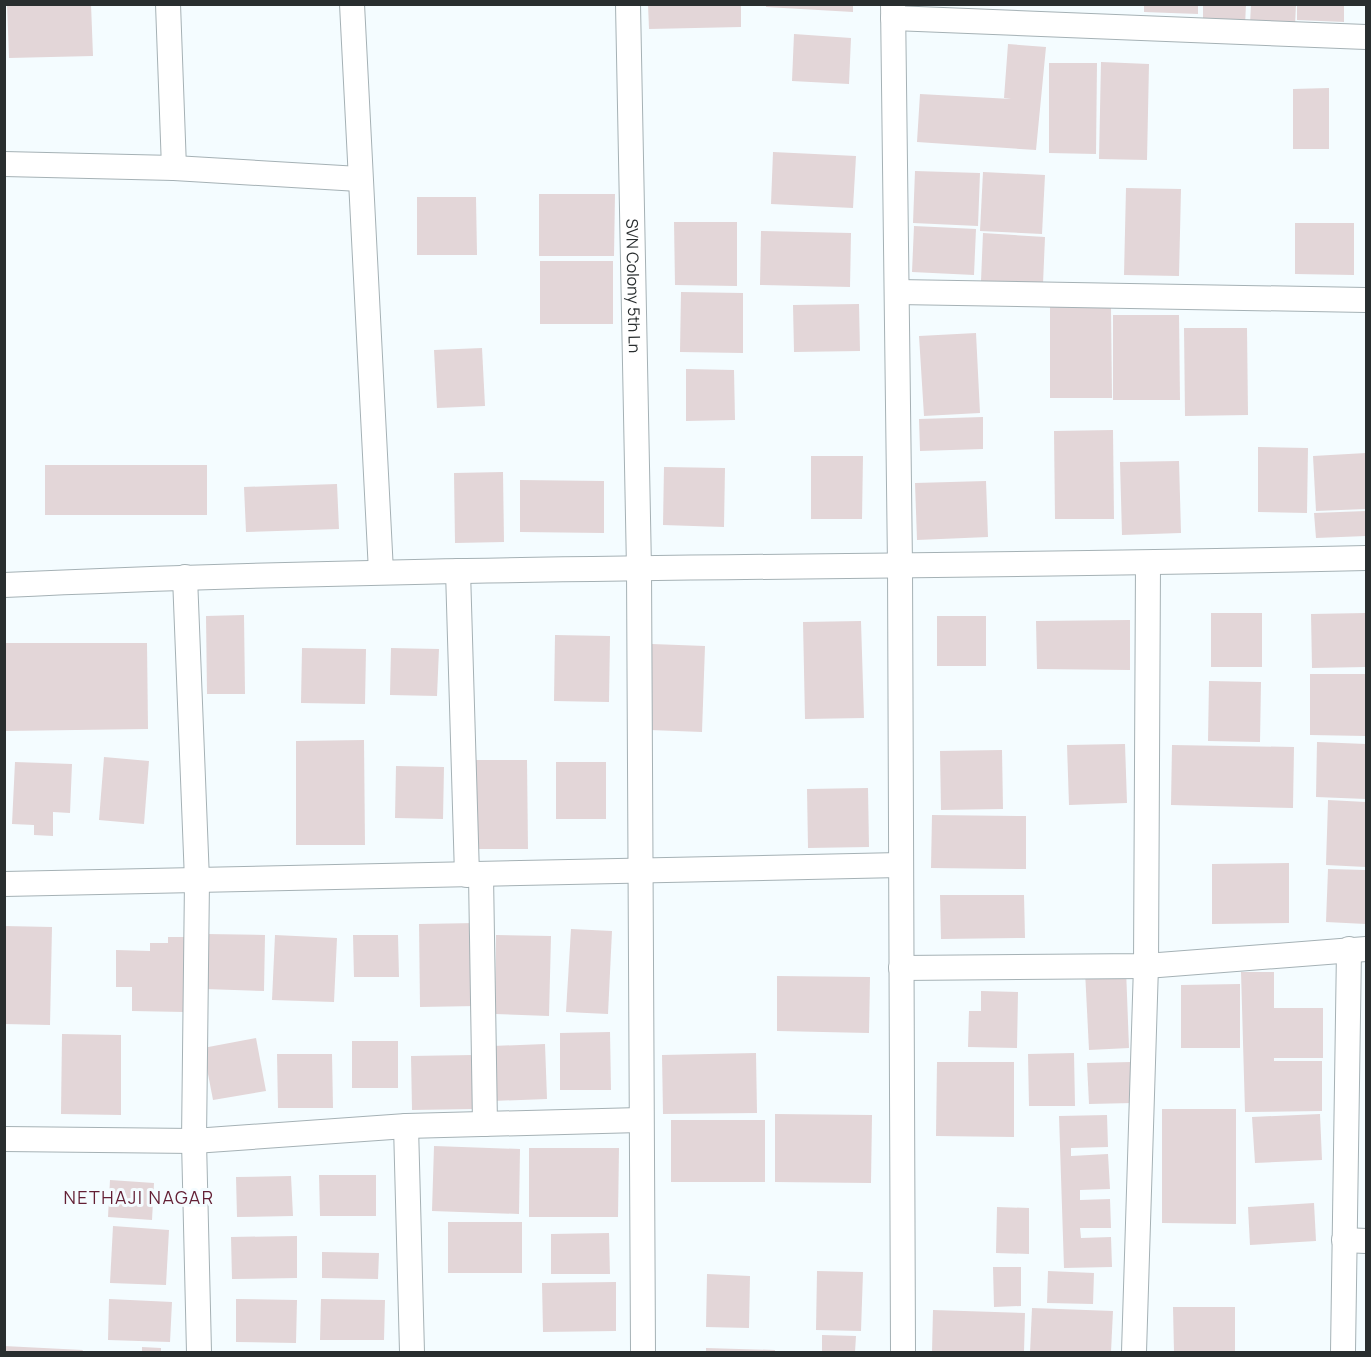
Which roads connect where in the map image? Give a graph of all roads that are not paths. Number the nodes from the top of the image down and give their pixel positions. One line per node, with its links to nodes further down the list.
1 (168, 4): 7 (street)
2 (352, 4): 8 (street)
3 (628, 4): 14 (street, SVN Colony 5th Ln)
4 (893, 11): 5 (street); 9 (street)
5 (1366, 38)
6 (4, 164): 7 (street)
7 (174, 168): 8 (street)
8 (359, 179): 16 (street)
9 (897, 292): 10 (street); 13 (street)
10 (1366, 300)
11 (1366, 558): 12 (street)
12 (1148, 563): 13 (street); 25 (street)
13 (900, 566): 14 (street); 19 (street)
14 (639, 569): 15 (street); 20 (street, SVN Colony 5th Ln)
15 (458, 571): 16 (street); 21 (street)
16 (381, 572): 17 (street)
17 (185, 577): 18 (street); 22 (street)
18 (4, 585)
19 (900, 865): 20 (street); 26 (street)
20 (639, 872): 21 (street); 27 (street, SVN Colony 5th Ln)
21 (474, 875): 22 (street); 28 (street)
22 (197, 880): 23 (street); 31 (street)
23 (4, 884)
24 (1358, 949): 25 (street); 32 (street)
25 (1146, 966): 26 (street); 37 (street)
26 (901, 968): 36 (street)
27 (640, 1120): 28 (street); 35 (street, SVN Colony 5th Ln)
28 (485, 1124): 29 (street)
29 (406, 1126): 31 (street); 34 (street)
30 (4, 1139): 31 (street)
31 (194, 1141): 33 (street)
32 (1355, 1240): 38 (street)
33 (199, 1353)
34 (412, 1353)
35 (643, 1353)
36 (903, 1353)
37 (1134, 1353)
38 (1342, 1353)

